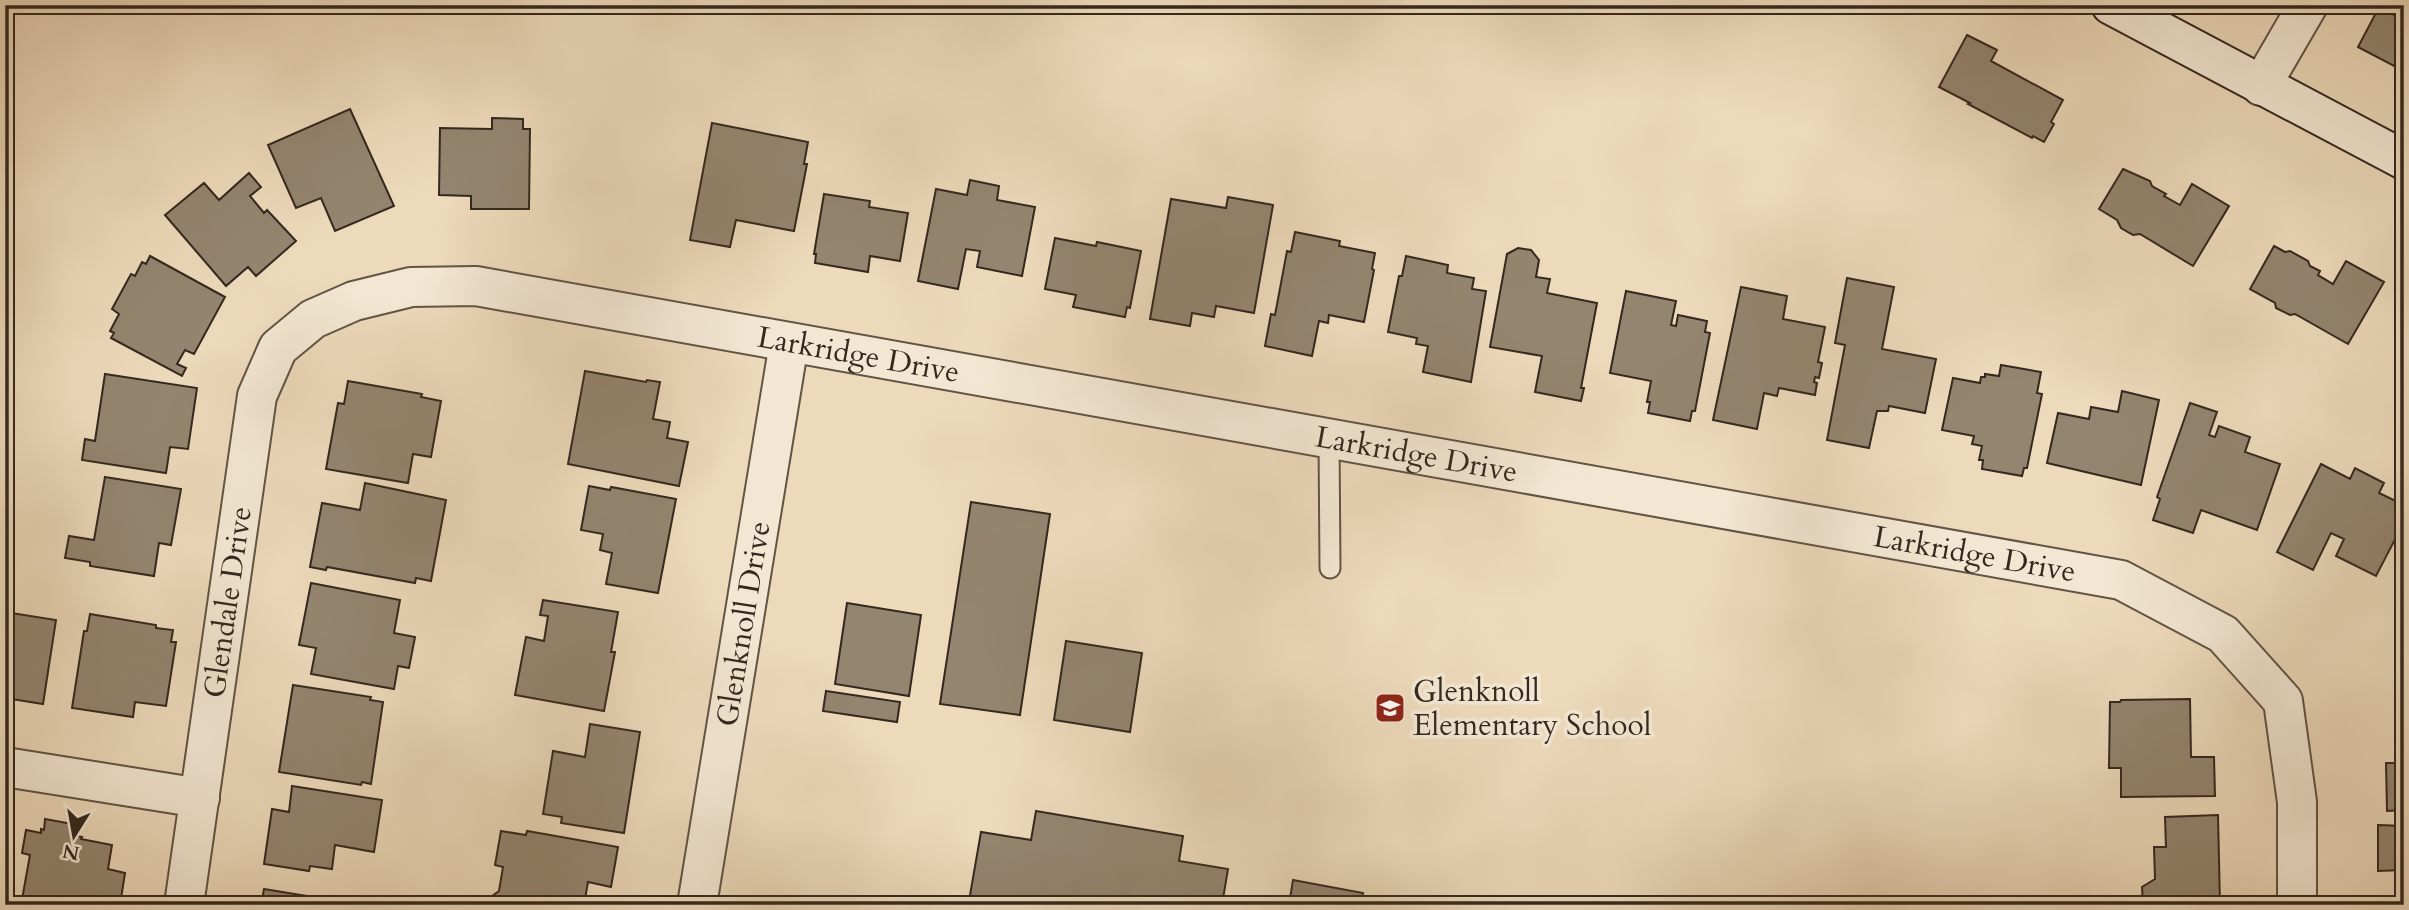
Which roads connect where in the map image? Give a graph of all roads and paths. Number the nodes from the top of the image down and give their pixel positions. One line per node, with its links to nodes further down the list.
1 (2111, 5): 3 (street)
2 (2308, 5): 3 (street)
3 (2261, 86): 4 (street)
4 (2404, 160)
5 (313, 319): 6 (street, Larkridge Drive); 10 (street, Glendale Drive)
6 (789, 343): 7 (street, Larkridge Drive); 12 (street, Glenknoll Drive)
7 (1329, 439): 8 (lane); 13 (street, Larkridge Drive)
8 (1329, 568)
9 (5, 767): 10 (street)
10 (200, 798): 11 (street, Glendale Drive)
11 (184, 905)
12 (697, 905)
13 (2297, 905)

